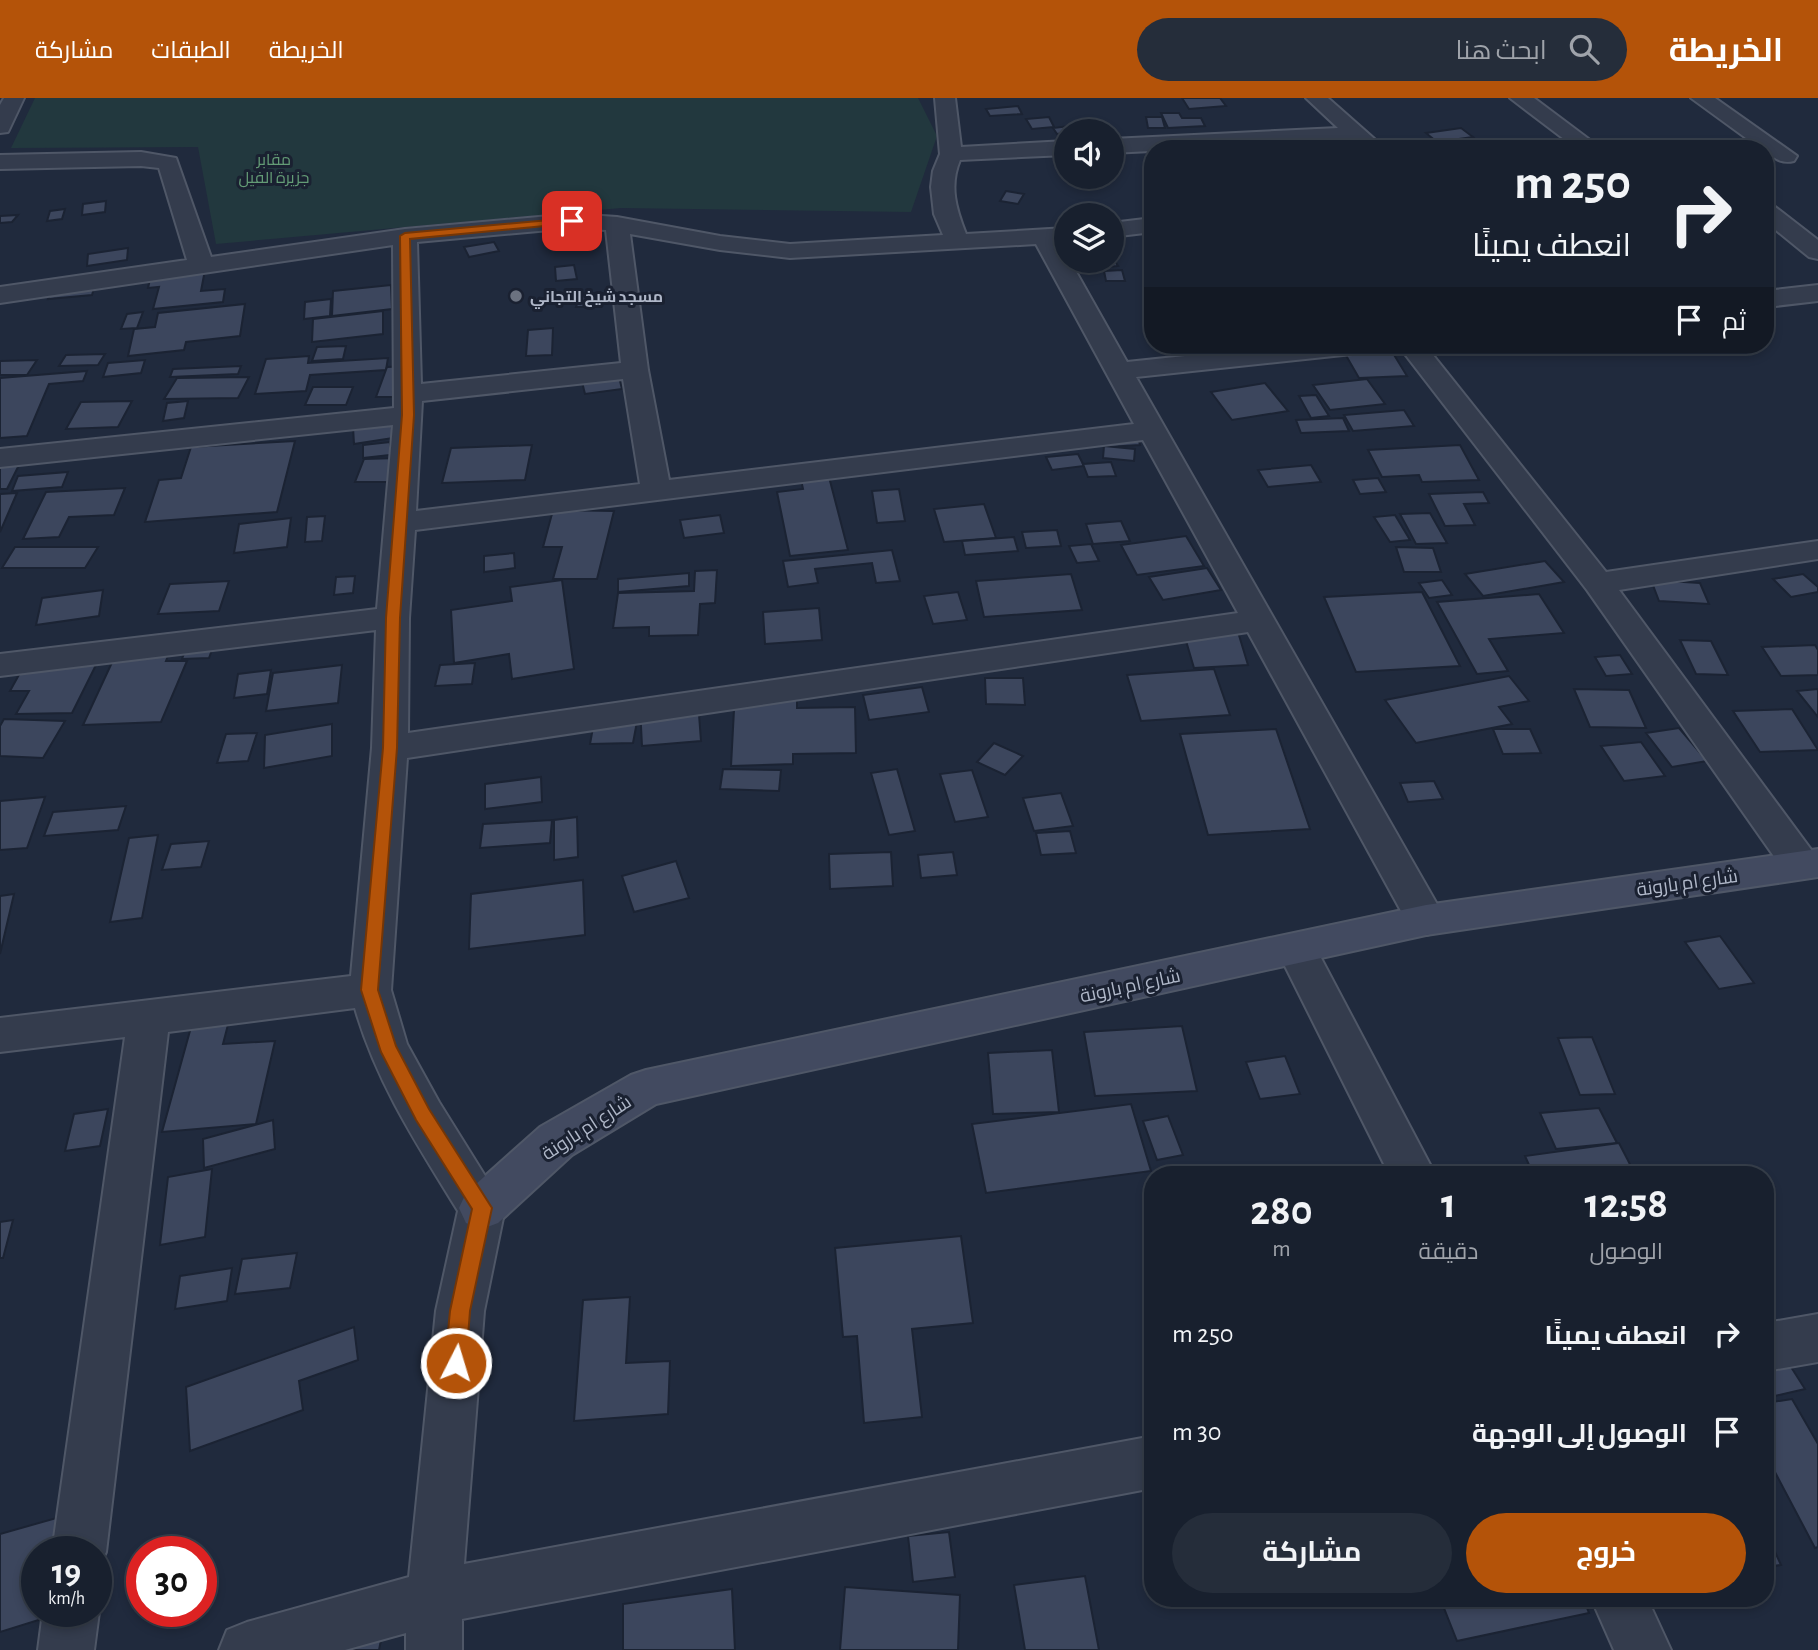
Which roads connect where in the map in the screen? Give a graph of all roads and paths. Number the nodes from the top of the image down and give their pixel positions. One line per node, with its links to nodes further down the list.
1 (14, 98): 6 (street)
2 (945, 98): 15 (street)
3 (1316, 98): 7 (street)
4 (1520, 98): 10 (street)
5 (1702, 98): 11 (street)
6 (0, 127)
7 (1357, 134): 8 (street); 9 (street)
8 (1234, 140)
9 (1364, 140)
10 (1578, 140)
11 (1763, 140)
12 (1144, 144): 13 (street)
13 (1124, 145)
14 (1054, 149): 15 (street)
15 (951, 154): 23 (street)
16 (0, 162): 25 (street)
17 (1774, 217): 24 (street)
18 (617, 223): 21 (street); 23 (street); 32 (street)
19 (1144, 226): 20 (street)
20 (1124, 228)
21 (405, 236): 25 (street); 34 (street)
22 (1054, 236): 23 (street)
23 (958, 242)
24 (1818, 251)
25 (201, 265): 28 (street)
26 (1073, 273): 33 (street)
27 (1818, 293): 29 (street)
28 (0, 295)
29 (1774, 298)
30 (1278, 354): 33 (street)
31 (1418, 354): 40 (street)
32 (635, 370): 34 (street); 37 (street)
33 (1120, 371): 35 (street)
34 (407, 405): 36 (street); 38 (street)
35 (1153, 430): 37 (street); 42 (street)
36 (0, 458)
37 (656, 491): 38 (street)
38 (402, 522): 41 (street)
39 (1818, 550): 40 (street)
40 (1598, 583): 45 (street)
41 (393, 618): 43 (street); 44 (street)
42 (1259, 620): 44 (street); 46 (street)
43 (0, 665)
44 (390, 748): 48 (street)
45 (1810, 864): 46 (street, شارع ام بارونة)
46 (1426, 920): 47 (street, شارع ام بارونة)
47 (1297, 950): 51 (street); 52 (street, شارع ام بارونة)
48 (370, 990): 49 (street); 52 (street)
49 (149, 1016): 50 (street); 56 (street)
50 (0, 1035)
51 (1408, 1166)
52 (482, 1208): 57 (street)
53 (1818, 1338): 54 (street)
54 (1774, 1346)
55 (1144, 1464): 57 (street)
56 (81, 1536)
57 (434, 1597): 61 (street); 62 (street)
58 (1622, 1607): 63 (street)
59 (69, 1627): 60 (street)
60 (66, 1650)
61 (247, 1650)
62 (434, 1650)
63 (1643, 1650)

